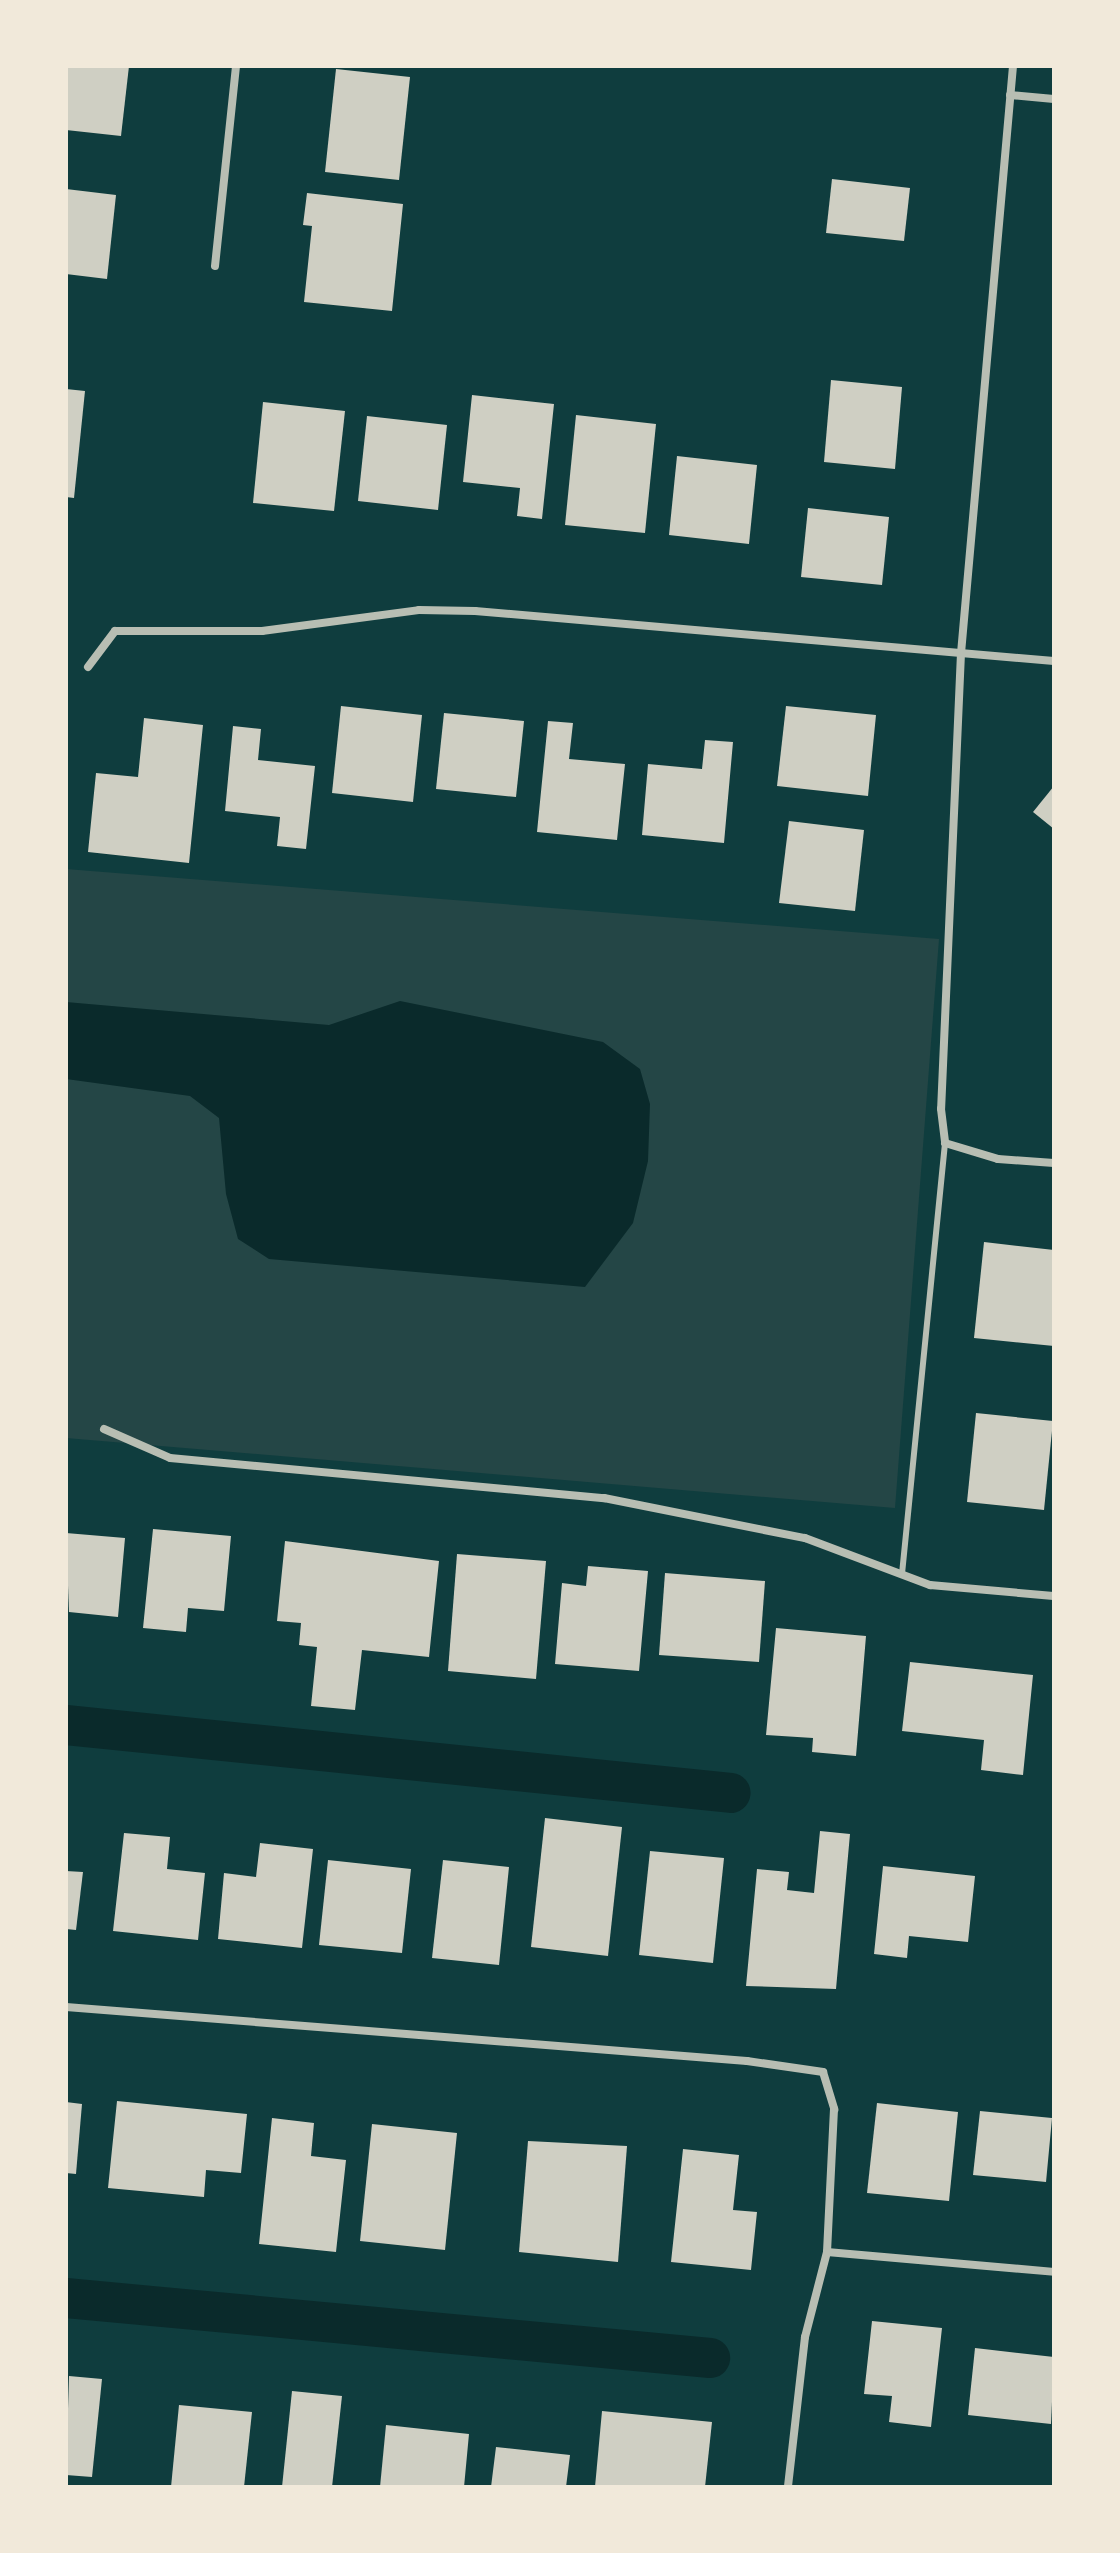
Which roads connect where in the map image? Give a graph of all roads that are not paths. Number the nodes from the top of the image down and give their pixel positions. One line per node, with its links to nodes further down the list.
1 (236, 66): 5 (street)
2 (1013, 66): 3 (street)
3 (1010, 95): 4 (street); 6 (street)
4 (1054, 99)
5 (215, 266)
6 (961, 653): 7 (street); 8 (street); 9 (street)
7 (1054, 661)
8 (88, 667)
9 (945, 1143): 10 (street); 12 (lane)
10 (1054, 1163)
11 (104, 1429): 12 (street)
12 (902, 1574): 13 (street)
13 (1054, 1596)
14 (66, 2007): 15 (street)
15 (827, 2252): 16 (street); 17 (street)
16 (1054, 2272)
17 (788, 2487)

